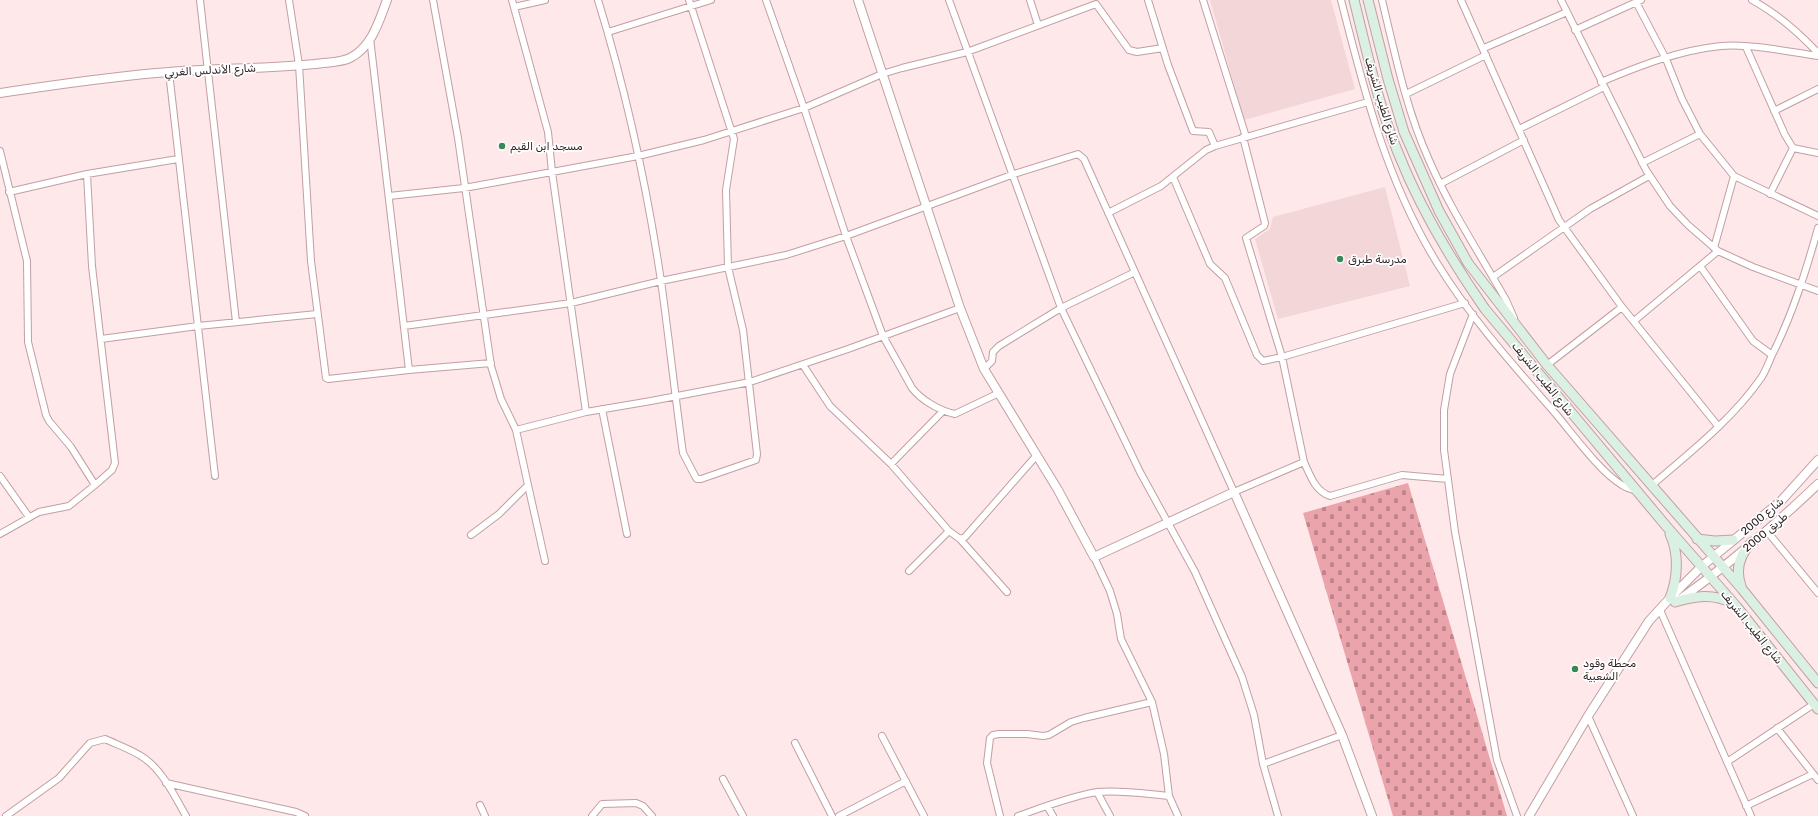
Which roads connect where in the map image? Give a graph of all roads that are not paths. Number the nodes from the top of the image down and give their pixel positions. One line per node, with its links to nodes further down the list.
1 (200, 0): 39 (street)
2 (289, 0): 38 (street)
3 (387, 0): 30 (street, شارع الأندلس الغربي)
4 (433, 0): 68 (street)
5 (512, 0): 25 (street)
6 (545, 0): 25 (street)
7 (598, 0): 29 (street)
8 (711, 0): 24 (street)
9 (766, 0): 47 (street)
10 (858, 0): 41 (street)
11 (949, 0): 34 (street)
12 (1030, 0): 27 (street)
13 (1148, 0): 32 (street)
14 (1203, 0): 52 (street)
15 (1341, 0): 46 (street)
16 (1354, 0): 127 (main road, شارع الطيب الشريف)
17 (1368, 0): 98 (main road, شارع الطيب الشريف)
18 (1382, 0): 45 (street)
19 (1461, 0): 33 (street)
20 (1561, 0): 26 (street)
21 (1752, 0): 36 (street)
22 (1096, 2): 27 (street); 32 (street)
23 (1635, 2): 28 (street); 37 (street)
24 (690, 3): 29 (street); 50 (street)
25 (514, 7): 61 (street)
26 (1567, 12): 28 (street); 33 (street)
27 (1038, 25): 34 (street)
28 (1575, 30): 42 (street)
29 (608, 32): 58 (street)
30 (370, 38): 38 (street, شارع الأندلس الغربي); 71 (street)
31 (1746, 47): 36 (street); 37 (street); 48 (street)
32 (1163, 48): 54 (street)
33 (1484, 48): 35 (street)
34 (967, 52): 41 (street); 63 (street)
35 (1486, 54): 45 (street); 49 (street)
36 (1818, 54)
37 (1666, 59): 42 (street); 51 (street)
38 (299, 66): 39 (street, شارع الأندلس الغربي); 91 (street)
39 (208, 70): 40 (street, شارع الأندلس الغربي); 95 (street)
40 (169, 72): 44 (street, شارع الأندلس الغربي); 59 (street)
41 (882, 74): 47 (street); 72 (street)
42 (1603, 85): 49 (street); 60 (street)
43 (1818, 88): 48 (street)
44 (0, 93)
45 (1406, 94): 67 (street)
46 (1368, 102): 52 (street); 86 (street)
47 (804, 108): 50 (street); 77 (street)
48 (1774, 111): 55 (street)
49 (1519, 129): 53 (street)
50 (732, 131): 58 (street); 80 (street)
51 (1700, 134): 60 (street); 65 (street)
52 (1244, 137): 54 (street); 102 (street)
53 (1524, 140): 67 (street); 75 (street)
54 (1215, 146): 66 (street)
55 (1793, 148): 57 (street); 70 (street)
56 (0, 151): 69 (street)
57 (1818, 153)
58 (638, 156): 61 (street); 83 (street)
59 (178, 159): 62 (street); 96 (street)
60 (1642, 163): 64 (street)
61 (552, 172): 68 (street); 87 (street)
62 (87, 174): 69 (street); 100 (street)
63 (1014, 174): 72 (street); 73 (street); 90 (street)
64 (1649, 176): 75 (street); 78 (street)
65 (1734, 176): 70 (street); 78 (street)
66 (1173, 177): 73 (street); 102 (street)
67 (1440, 184): 82 (street)
68 (464, 188): 71 (street); 93 (street)
69 (9, 192): 124 (street)
70 (1770, 194): 74 (street)
71 (389, 196): 97 (street)
72 (926, 207): 77 (street); 89 (street)
73 (1108, 213): 81 (street)
74 (1818, 216)
75 (1564, 228): 82 (street); 88 (street)
76 (1818, 228): 84 (street)
77 (846, 236): 80 (street); 99 (street)
78 (1716, 250): 79 (street); 84 (street)
79 (1700, 266): 94 (street); 101 (street)
80 (728, 267): 83 (street); 108 (street)
81 (1135, 272): 90 (street); 128 (street)
82 (1493, 277): 98 (street)
83 (660, 281): 87 (street); 110 (street)
84 (1801, 286): 85 (street); 101 (street)
85 (1818, 291)
86 (1465, 303): 92 (street); 102 (street)
87 (571, 304): 93 (street); 113 (street)
88 (1622, 306): 94 (street); 105 (street)
89 (960, 308): 99 (street); 106 (street)
90 (1061, 308): 106 (street); 130 (street)
91 (317, 314): 95 (street); 107 (street)
92 (1472, 314): 122 (street); 127 (street)
93 (485, 316): 97 (street); 103 (street)
94 (1634, 321): 114 (street)
95 (236, 322): 96 (street)
96 (198, 326): 100 (street); 121 (street)
97 (404, 326): 107 (street)
98 (1517, 328): 105 (main road, شارع الطيب الشريف)
99 (883, 336): 104 (street); 112 (street)
100 (101, 339): 124 (street)
101 (1772, 355): 114 (street)
102 (1282, 357): 118 (street)
103 (490, 363): 107 (street); 115 (street)
104 (803, 365): 108 (street); 119 (street)
105 (1547, 365): 126 (main road, شارع الطيب الشريف)
106 (984, 369): 109 (street)
107 (409, 370)
108 (750, 382): 110 (street); 110 (street)
109 (999, 394): 112 (street); 116 (street)
110 (675, 396): 111 (street)
111 (602, 410): 113 (street); 135 (street)
112 (943, 411): 119 (street)
113 (586, 412): 115 (street)
114 (1718, 426): 126 (street)
115 (516, 430): 125 (street)
116 (1037, 456): 137 (street); 141 (street)
117 (1818, 460): 139 (street, شارع 2000)
118 (1304, 462): 122 (street); 128 (street)
119 (891, 464): 133 (street)
120 (0, 476): 129 (street)
121 (215, 476)
122 (1448, 479): 191 (street)
123 (1818, 484): 132 (street, طريق 2000)
124 (95, 485): 129 (street)
125 (528, 485): 136 (street); 143 (street)
126 (1651, 486): 138 (main road, شارع الطيب الشريف)
127 (1638, 491): 131 (main road, شارع الطيب الشريف)
128 (1234, 492): 130 (street); 159 (street)
129 (29, 517): 134 (street)
130 (1167, 522): 141 (street); 163 (street)
131 (1667, 527): 144 (main road, شارع الطيب الشريف); 151 (main road)
132 (1766, 530): 140 (street, طريق 2000); 150 (street)
133 (949, 531): 137 (street); 146 (street)
134 (0, 534)
135 (627, 534)
136 (471, 535)
137 (960, 539): 149 (street)
138 (1697, 539): 139 (main road); 142 (main road, شارع الطيب الشريف)
139 (1733, 540): 142 (street, شارع 2000)
140 (1752, 542): 145 (street, طريق 2000); 148 (main road)
141 (1094, 557): 155 (street)
142 (1713, 557): 144 (street, شارع 2000); 145 (main road, شارع الطيب الشريف)
143 (545, 561)
144 (1702, 567): 147 (main road, شارع الطيب الشريف); 151 (street, شارع 2000)
145 (1722, 568): 147 (street, طريق 2000); 148 (main road, شارع الطيب الشريف)
146 (909, 571)
147 (1710, 577): 151 (street, طريق 2000); 152 (main road, شارع الطيب الشريف)
148 (1742, 589): 154 (main road, شارع الطيب الشريف)
149 (1007, 592)
150 (1818, 593)
151 (1673, 600): 152 (main road); 153 (street)
152 (1738, 607): 156 (main road, شارع الطيب الشريف)
153 (1661, 609): 157 (street); 162 (street)
154 (1818, 683)
155 (1152, 702): 170 (street); 184 (street)
156 (1816, 706): 158 (street)
157 (1588, 716): 192 (street); 193 (street)
158 (1777, 728): 162 (street); 164 (street)
159 (1342, 735): 163 (street); 190 (street)
160 (882, 736): 167 (street)
161 (795, 743): 181 (street)
162 (1727, 762): 173 (street)
163 (1263, 764): 189 (street)
164 (1814, 774): 166 (street); 173 (street)
165 (724, 779): 180 (street)
166 (1818, 780)
167 (906, 781): 182 (street); 183 (street)
168 (166, 783): 174 (street); 175 (street); 176 (street)
169 (1097, 792): 170 (street); 172 (street); 187 (street)
170 (1169, 796): 188 (street)
171 (480, 805): 177 (street)
172 (1047, 806): 185 (street); 186 (street)
173 (1746, 806): 194 (street)
174 (6, 816)
175 (186, 816)
176 (305, 816)
177 (485, 816)
178 (592, 816): 179 (street)
179 (652, 816)
180 (743, 816)
181 (832, 816)
182 (839, 816)
183 (924, 816)
184 (1000, 816)
185 (1018, 816)
186 (1053, 816)
187 (1110, 816)
188 (1178, 816)
189 (1278, 816)
190 (1372, 816)
191 (1517, 816)
192 (1528, 816)
193 (1633, 816)
194 (1751, 816)

